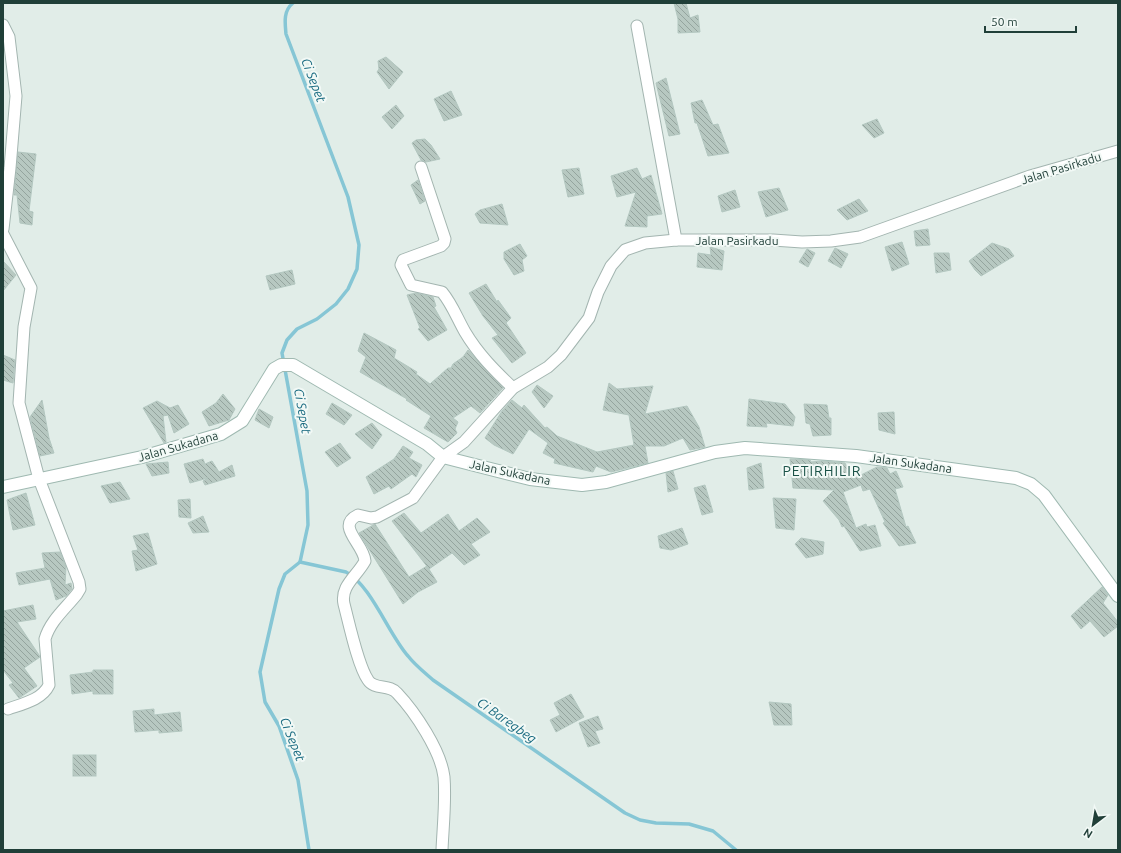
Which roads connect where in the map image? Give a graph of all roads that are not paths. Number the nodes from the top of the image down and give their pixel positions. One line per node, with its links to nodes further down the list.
1 (3, 25): 5 (street)
2 (637, 26): 7 (street)
3 (1118, 151): 7 (street, Jalan Pasirkadu)
4 (420, 167): 8 (street)
5 (3, 229)
6 (3, 234): 10 (street)
7 (676, 240): 8 (street, Jalan Pasirkadu)
8 (513, 388): 9 (street, Jalan Pasirkadu)
9 (443, 457): 10 (main road, Jalan Sukadana); 12 (main road, Jalan Sukadana); 14 (street, Jalan Pasirkadu)
10 (39, 479): 11 (main road, Jalan Sukadana); 13 (street)
11 (3, 487)
12 (1118, 596)
13 (8, 709)
14 (442, 850)

